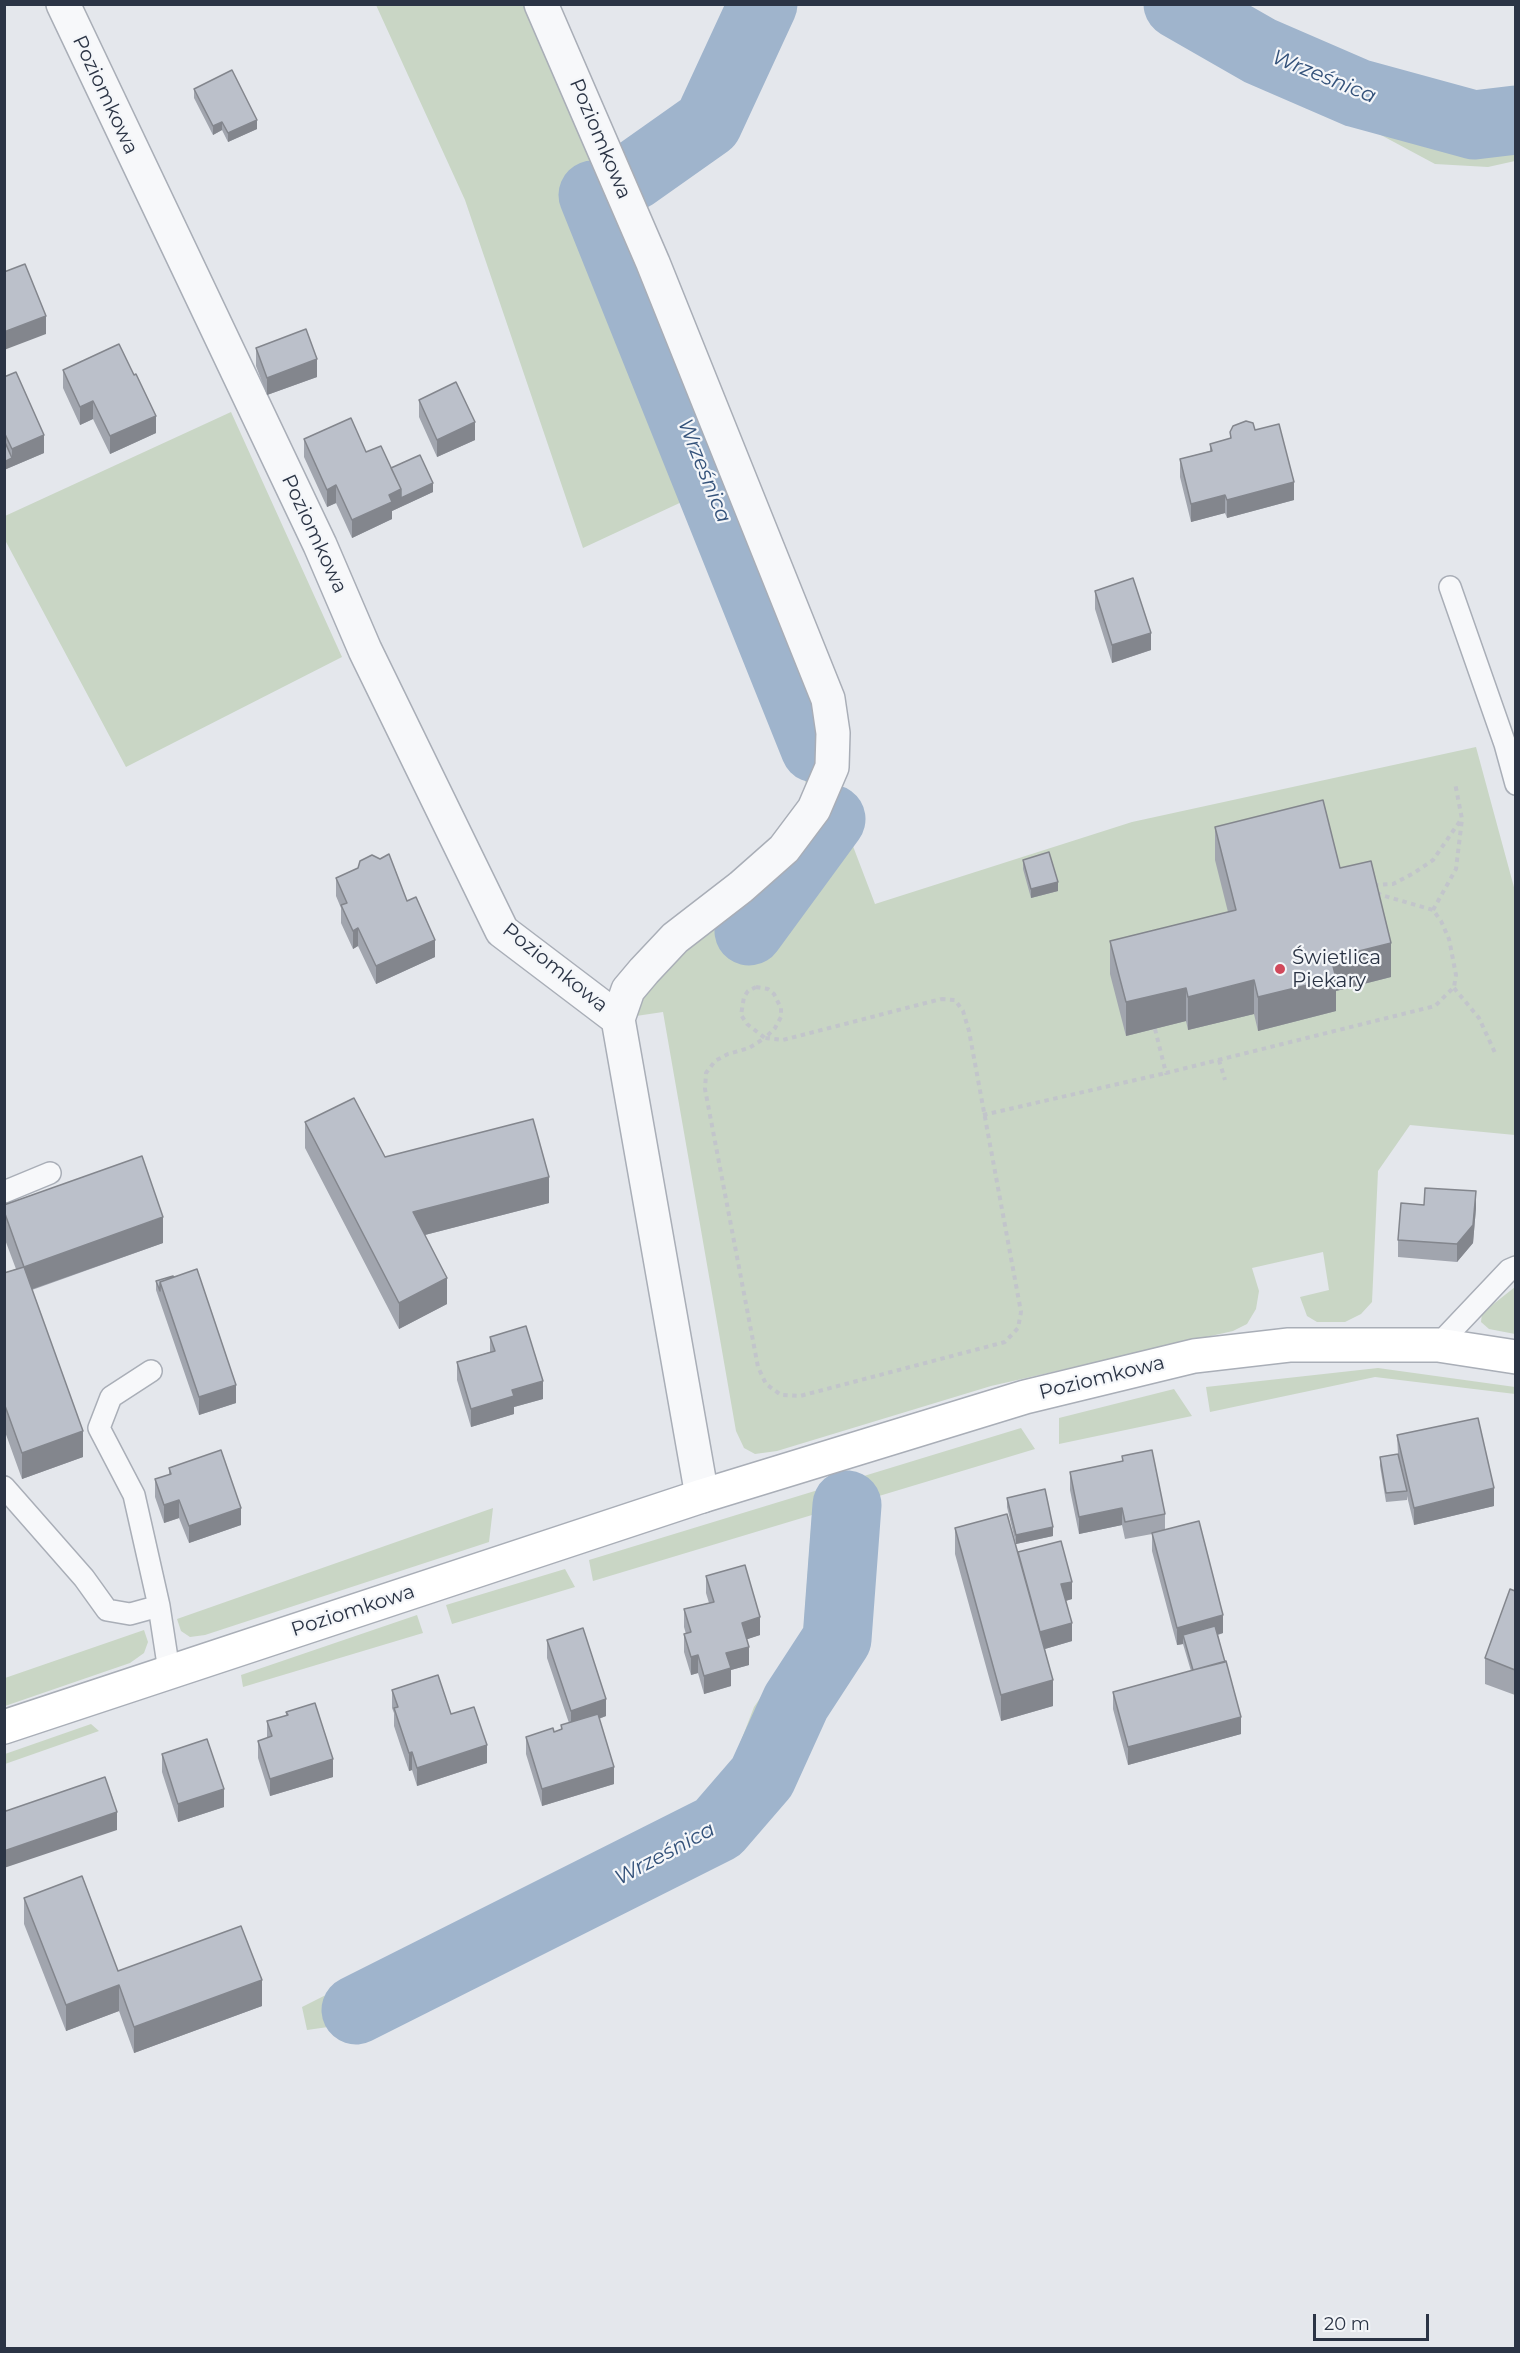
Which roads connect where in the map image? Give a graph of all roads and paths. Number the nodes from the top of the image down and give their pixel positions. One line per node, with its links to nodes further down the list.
1 (63, 4): 9 (street, Poziomkowa)
2 (541, 4): 9 (street, Poziomkowa)
3 (1450, 587): 5 (lane)
4 (1455, 783): 6 (path)
5 (1515, 784)
6 (1462, 819): 7 (path); 7 (path)
7 (1433, 910): 8 (path)
8 (1454, 987): 12 (path); 13 (path)
9 (618, 1019): 24 (street, Poziomkowa)
10 (1155, 1029): 14 (path)
11 (765, 1038): 11 (path); 16 (path); 16 (path)
12 (1496, 1055)
13 (1219, 1060): 14 (path); 15 (path)
14 (1166, 1073): 16 (path)
15 (1225, 1080)
16 (983, 1115)
17 (50, 1173): 18 (lane)
18 (4, 1192)
19 (1515, 1267): 20 (lane)
20 (1438, 1345): 21 (street, Poziomkowa); 24 (street, Poziomkowa)
21 (1515, 1357)
22 (151, 1371): 25 (lane)
23 (4, 1487): 25 (lane)
24 (702, 1496): 26 (street, Poziomkowa)
25 (159, 1606): 26 (lane)
26 (169, 1671): 27 (street, Poziomkowa)
27 (4, 1726)

